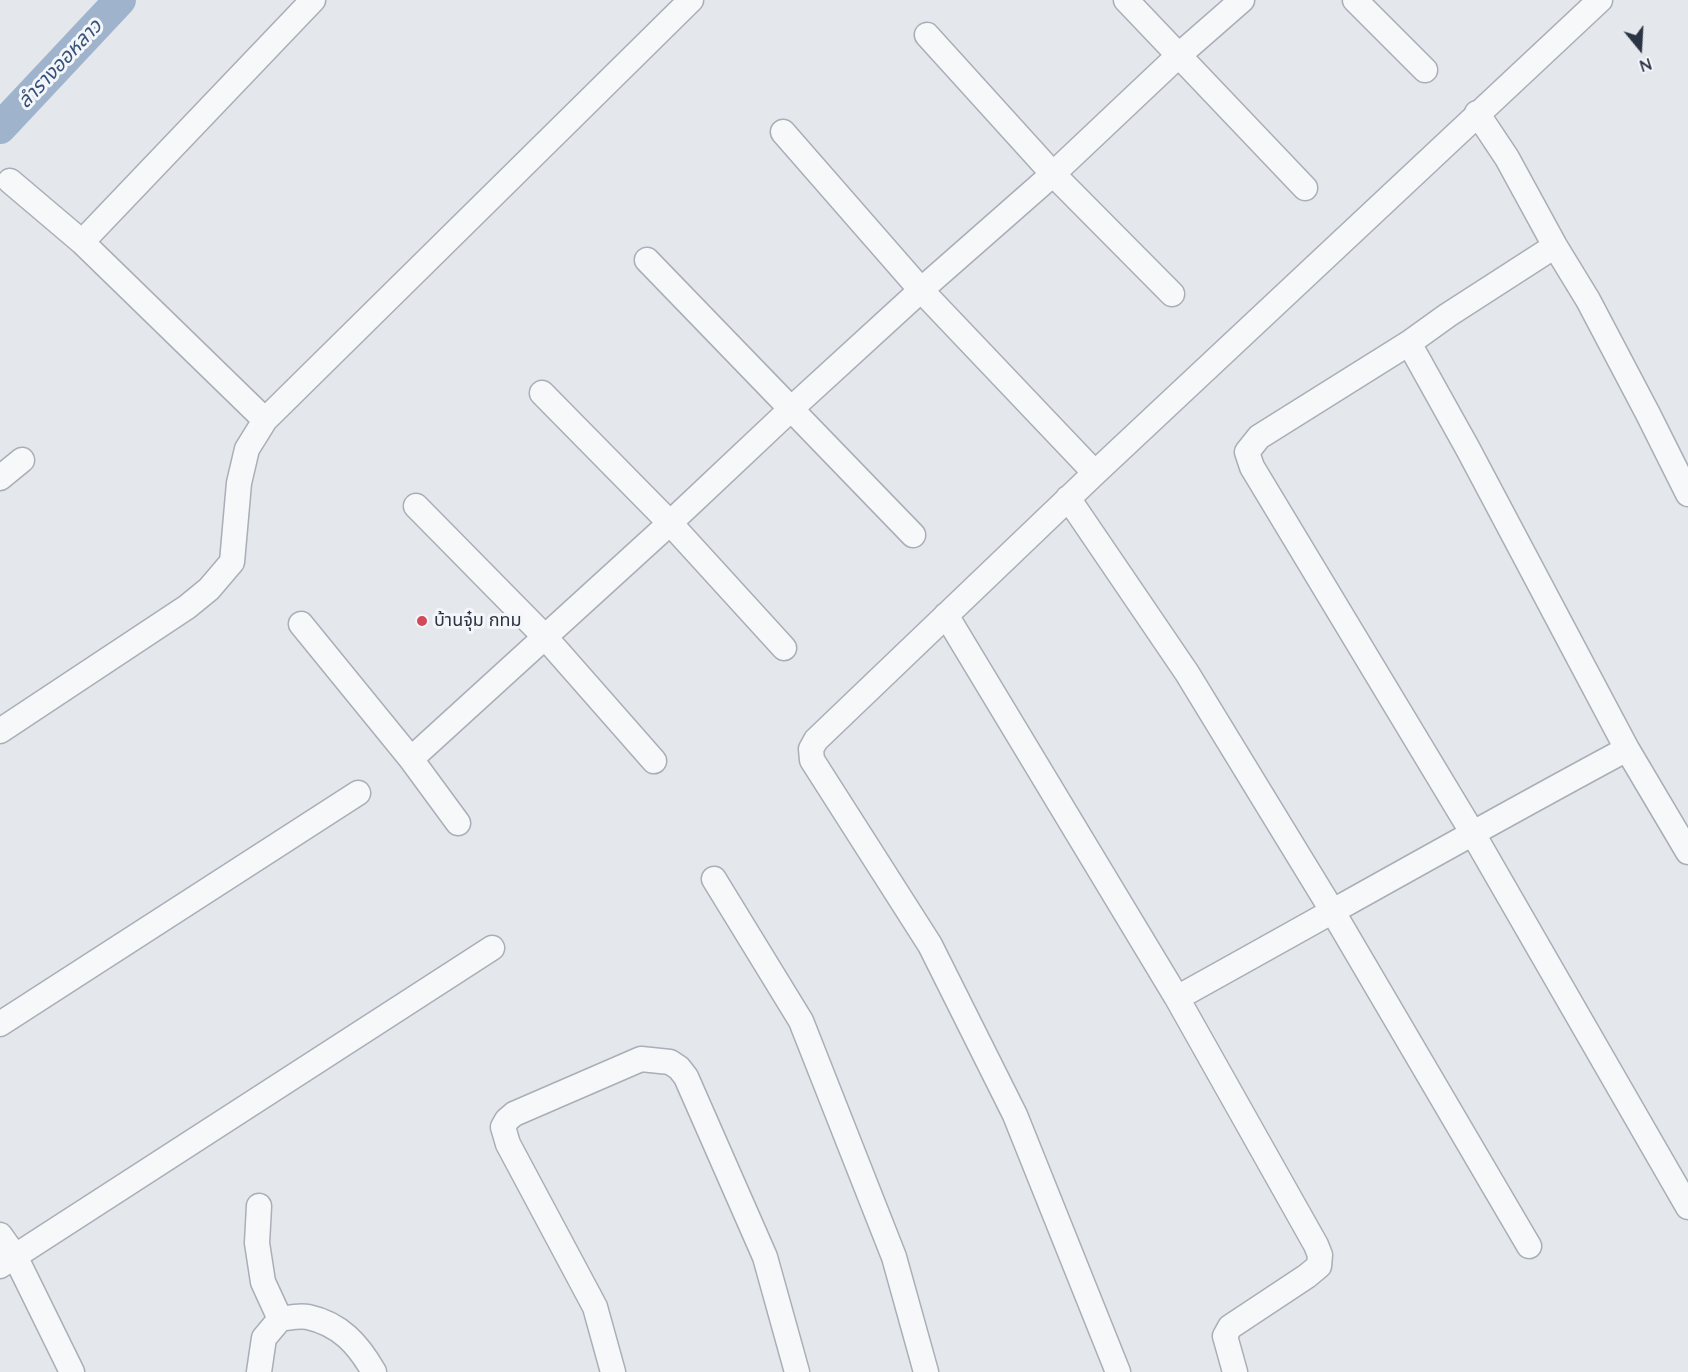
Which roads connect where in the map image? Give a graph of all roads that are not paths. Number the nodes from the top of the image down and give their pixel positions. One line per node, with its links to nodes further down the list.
1 (313, 0): 15 (street)
2 (690, 0): 23 (street)
3 (1126, 0): 8 (street)
4 (1242, 0): 8 (street)
5 (1354, 0): 9 (street)
6 (1600, 0): 10 (street)
7 (927, 35): 12 (street)
8 (1178, 56): 12 (street); 14 (street)
9 (1425, 70)
10 (1477, 113): 16 (street); 25 (street)
11 (783, 132): 18 (street)
12 (1053, 174): 18 (street); 19 (street)
13 (10, 182): 15 (street)
14 (1305, 188)
15 (81, 242): 23 (street)
16 (1555, 246): 20 (street); 27 (street)
17 (648, 260): 22 (street)
18 (921, 290): 22 (street); 25 (street)
19 (1172, 294)
20 (1409, 343): 37 (street); 42 (street)
21 (542, 393): 30 (street)
22 (791, 409): 30 (street); 31 (street)
23 (265, 420): 36 (street)
24 (22, 460): 26 (street)
25 (1095, 472): 28 (street)
26 (0, 478)
27 (1688, 494)
28 (1068, 498): 32 (street); 45 (street)
29 (416, 506): 34 (street)
30 (670, 523): 34 (street); 35 (street)
31 (913, 535)
32 (946, 615): 47 (street); 61 (street)
33 (302, 624): 38 (street)
34 (545, 637): 38 (street); 39 (street)
35 (783, 648)
36 (0, 730)
37 (1627, 748): 42 (street); 43 (street)
38 (411, 759): 41 (street)
39 (654, 761)
40 (358, 793): 48 (street)
41 (458, 823)
42 (1472, 832): 45 (street); 50 (street)
43 (1688, 852)
44 (714, 879): 60 (street)
45 (1333, 912): 47 (street); 52 (street)
46 (492, 948): 53 (street)
47 (1177, 998): 62 (street)
48 (0, 1024)
49 (259, 1206): 54 (street)
50 (1688, 1207)
51 (0, 1235): 53 (street)
52 (1528, 1246)
53 (7, 1261): 55 (street)
54 (280, 1319): 56 (street); 57 (street)
55 (72, 1372)
56 (259, 1372)
57 (374, 1372)
58 (613, 1372): 59 (street)
59 (797, 1372)
60 (926, 1372)
61 (1118, 1372)
62 (1235, 1372)

